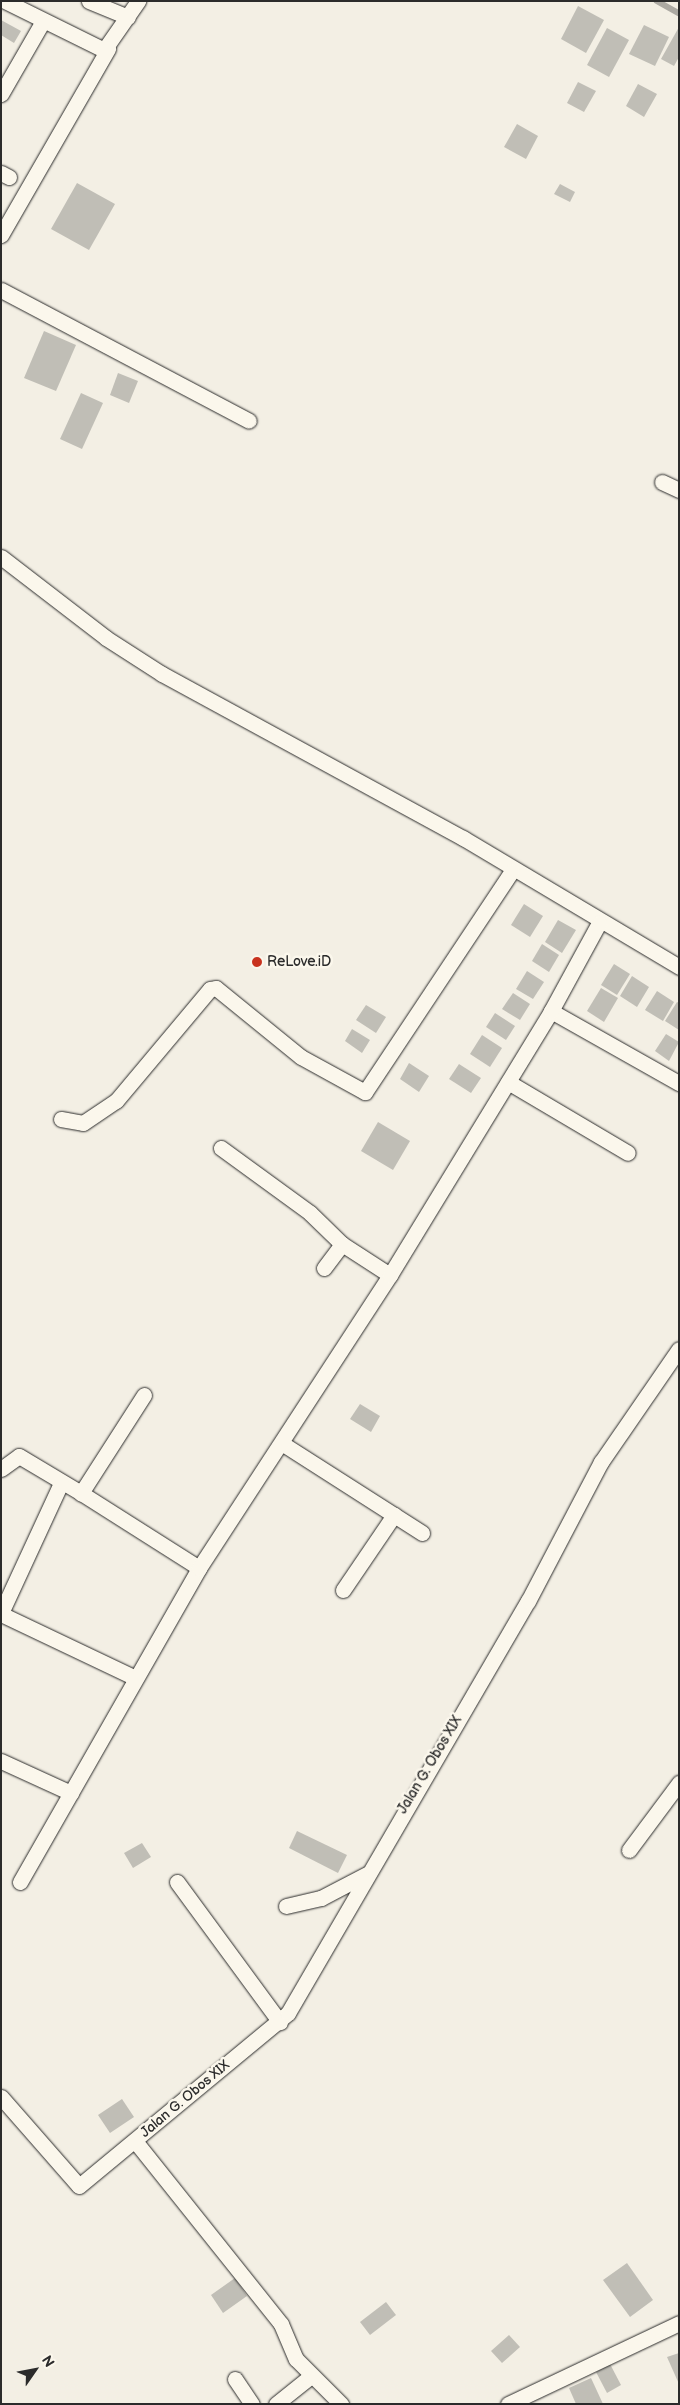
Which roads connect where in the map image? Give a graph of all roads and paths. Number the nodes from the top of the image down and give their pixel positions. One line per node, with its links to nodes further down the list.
1 (4, 1): 5 (street)
2 (89, 1): 4 (street)
3 (138, 1): 4 (street)
4 (128, 17): 6 (street)
5 (43, 21): 6 (street); 7 (street)
6 (108, 49): 8 (street)
7 (1, 94)
8 (1, 235)
9 (1, 290): 10 (street)
10 (249, 421)
11 (662, 482): 12 (street)
12 (679, 490)
13 (1, 557): 14 (street)
14 (512, 871): 15 (street); 20 (street)
15 (599, 924): 16 (street); 17 (street)
16 (679, 967)
17 (551, 1012): 18 (street); 19 (street)
18 (508, 1082): 22 (street); 25 (street)
19 (679, 1083)
20 (61, 1119)
21 (221, 1148): 23 (street)
22 (628, 1153)
23 (342, 1244): 24 (street); 25 (street)
24 (324, 1268)
25 (390, 1275): 28 (street)
26 (679, 1349): 42 (street, Jalan G. Obos XIX)
27 (144, 1395): 31 (street)
28 (283, 1444): 32 (street); 34 (street)
29 (1, 1469): 30 (street)
30 (61, 1483): 31 (street); 36 (street)
31 (81, 1494): 34 (street)
32 (394, 1515): 33 (street); 35 (street)
33 (422, 1534)
34 (199, 1568): 37 (street)
35 (343, 1590)
36 (1, 1614): 37 (street)
37 (136, 1678): 40 (street)
38 (1, 1761): 40 (street)
39 (679, 1784): 41 (street)
40 (71, 1793): 43 (street)
41 (629, 1850)
42 (367, 1874): 45 (street); 46 (street, Jalan G. Obos XIX)
43 (20, 1882)
44 (177, 1882): 46 (street)
45 (286, 1906)
46 (280, 2022): 48 (street, Jalan G. Obos XIX)
47 (1, 2097): 48 (street, Jalan G. Obos XIX)
48 (136, 2141): 50 (street, Jalan G. Obos XIX)
49 (679, 2323): 55 (street)
50 (311, 2376): 53 (street); 54 (street, Jalan G. Obos XIX)
51 (235, 2379): 52 (street)
52 (252, 2404)
53 (276, 2404)
54 (341, 2404)
55 (508, 2404)

